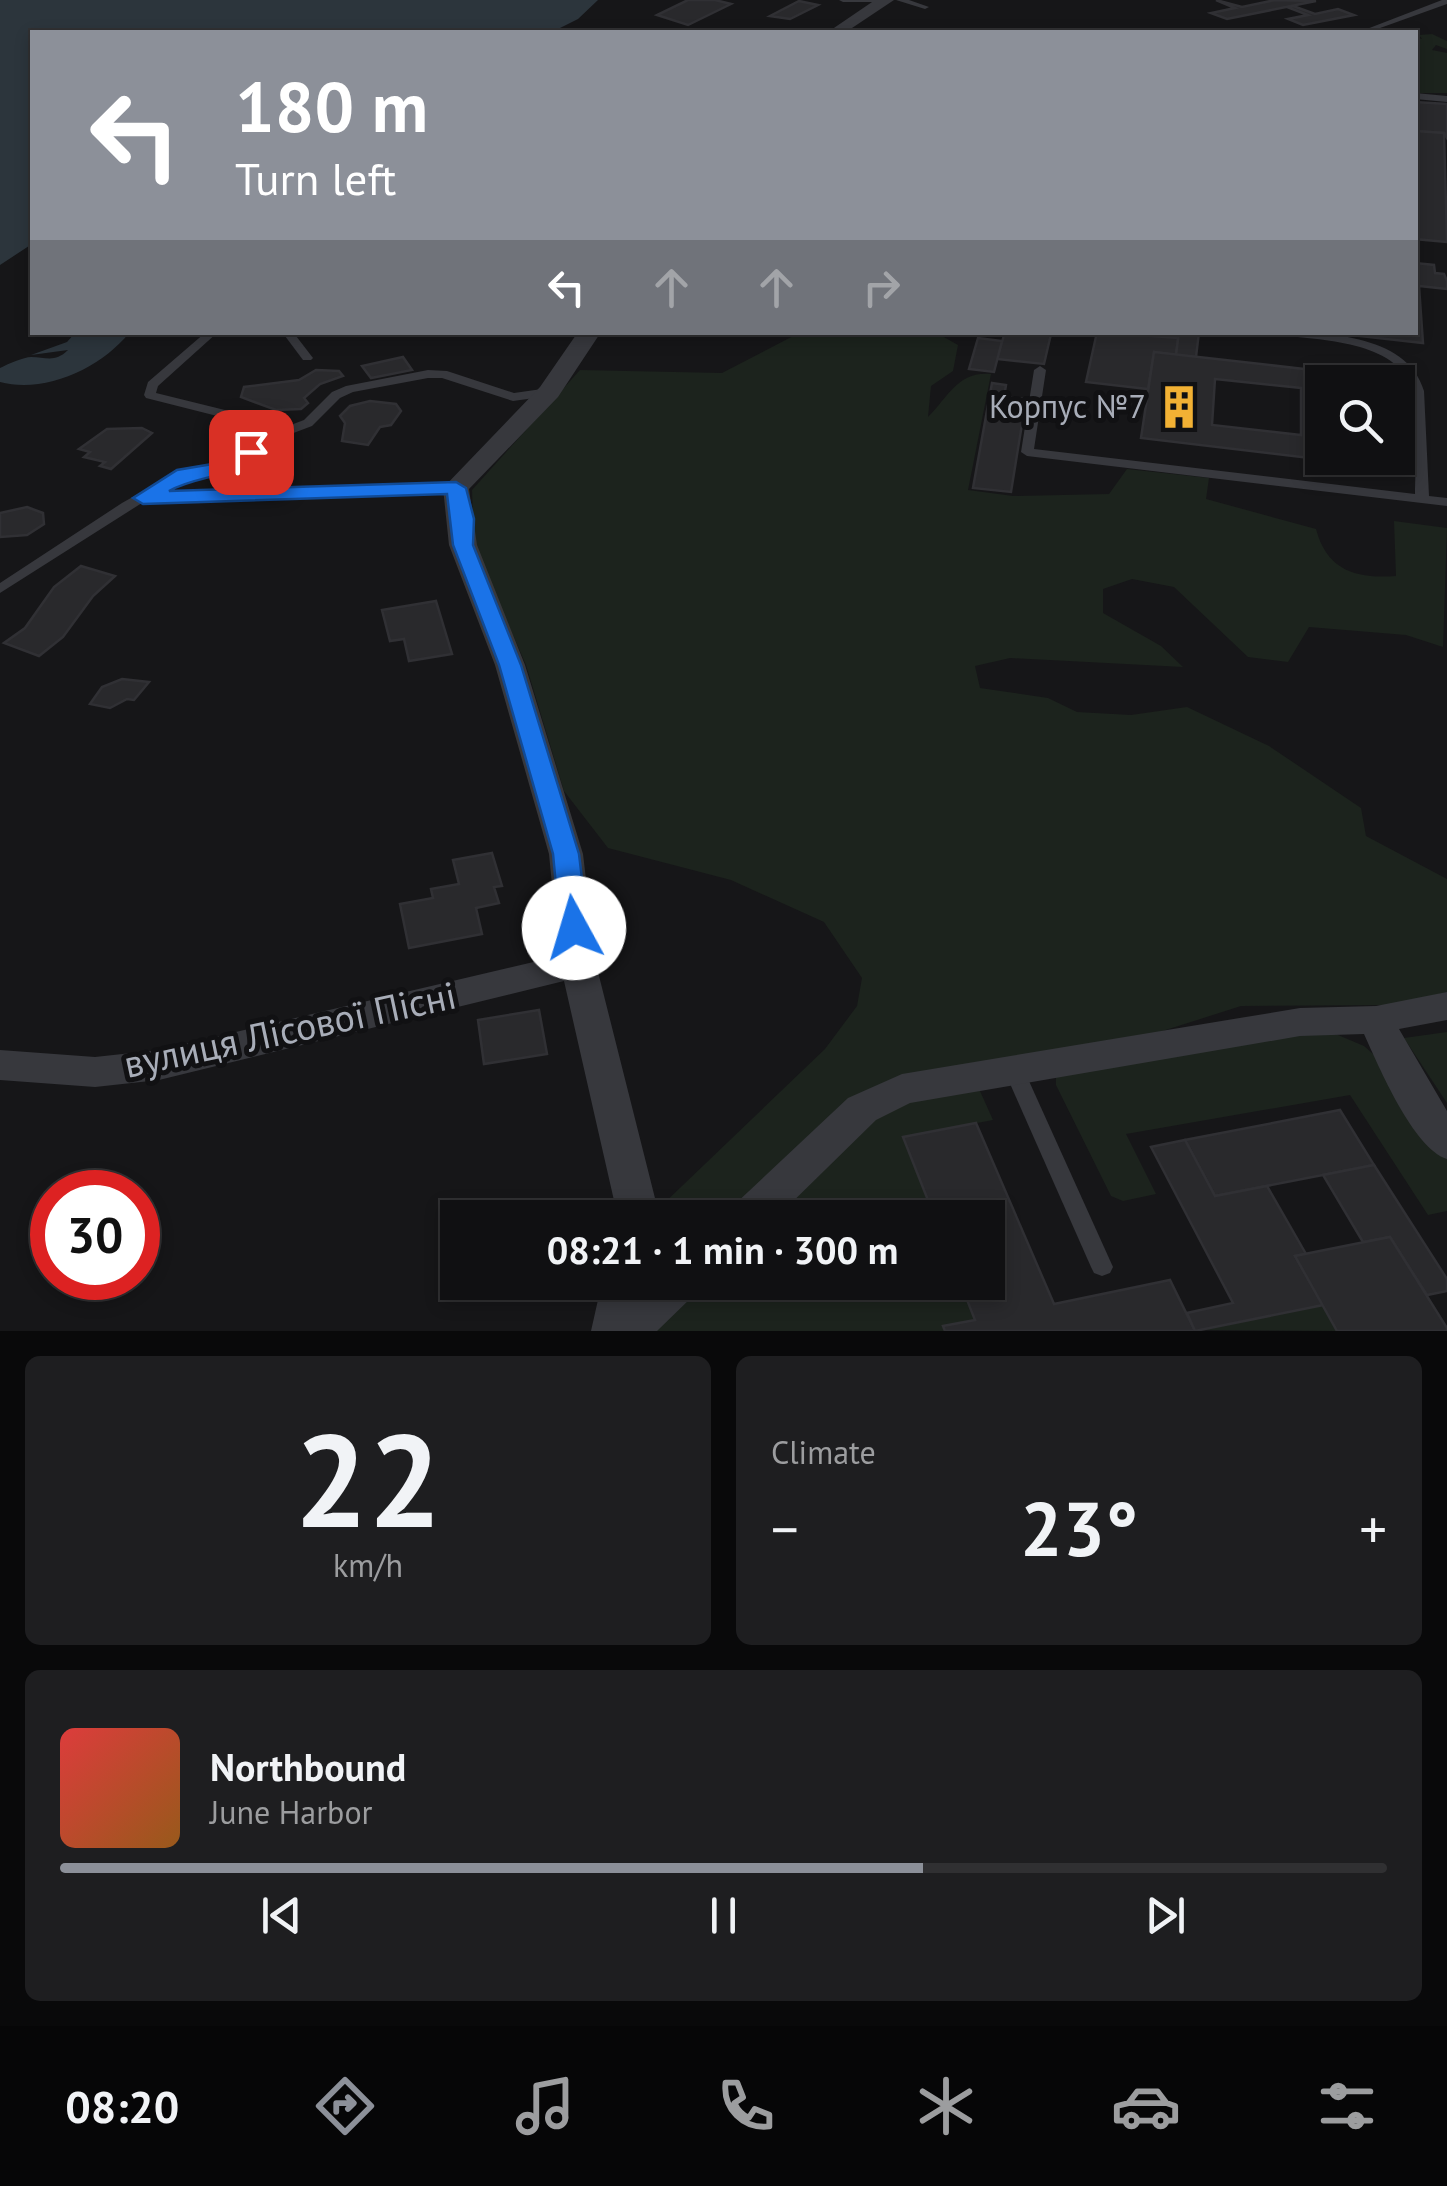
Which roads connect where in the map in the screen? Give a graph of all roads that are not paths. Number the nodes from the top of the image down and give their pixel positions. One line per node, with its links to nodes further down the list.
1 (843, 0): 2 (lane)
2 (884, 0): 6 (street)
3 (900, 0): 5 (lane)
4 (1447, 1): 7 (lane)
5 (925, 8)
6 (839, 30)
7 (1368, 30)
8 (1418, 96): 9 (lane)
9 (1447, 99)
10 (210, 335): 17 (lane)
11 (289, 335): 14 (lane)
12 (588, 335): 16 (street)
13 (1293, 335): 20 (lane)
14 (308, 358)
15 (1040, 370): 20 (lane)
16 (549, 392): 17 (lane); 18 (street)
17 (271, 437): 19 (lane)
18 (456, 488): 19 (lane); 23 (street)
19 (143, 498): 22 (lane)
20 (1422, 499): 21 (lane)
21 (1447, 502)
22 (0, 589)
23 (578, 964): 26 (street, вулиця Лісової Пісні); 29 (street)
24 (1447, 1006): 25 (street)
25 (1376, 1020): 27 (street); 28 (street)
26 (0, 1065)
27 (1014, 1070): 30 (street); 31 (lane)
28 (1447, 1143)
29 (634, 1200)
30 (767, 1200)
31 (1102, 1267)
32 (620, 1300): 34 (street)
33 (660, 1300): 35 (street)
34 (613, 1331)
35 (628, 1331)

